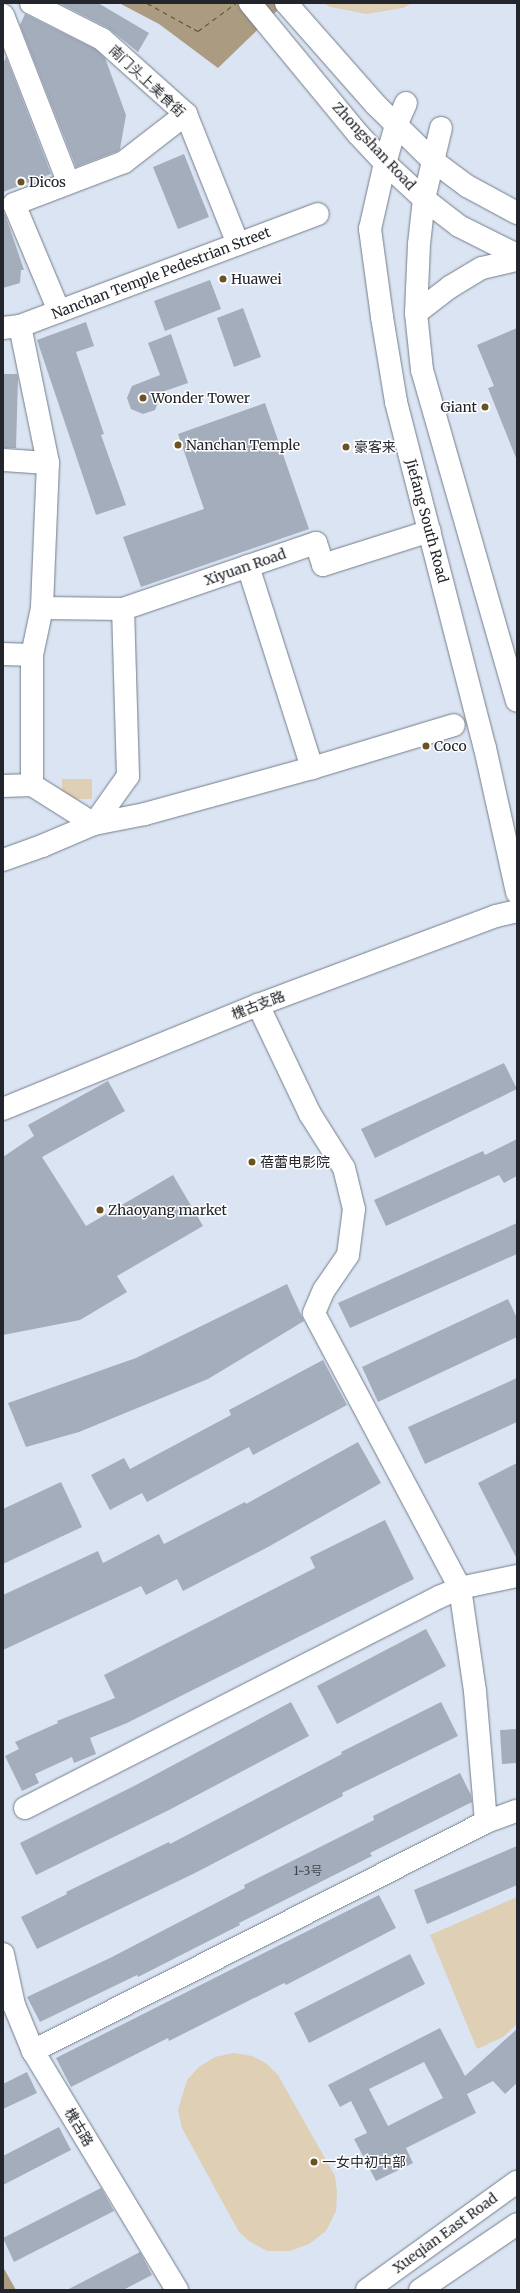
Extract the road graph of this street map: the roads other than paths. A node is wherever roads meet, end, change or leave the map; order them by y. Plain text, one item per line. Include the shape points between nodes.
1 (31, 3) edge
2 (250, 3) edge
3 (289, 6) edge
4 (3, 15) edge
5 (406, 103) dead end
6 (186, 114) junction
7 (396, 125) junction
8 (441, 128) dead end
9 (432, 160) junction
10 (385, 163) junction
11 (68, 182) junction
12 (424, 199) junction
13 (8, 203) edge
14 (517, 213) edge
15 (318, 214) dead end
16 (238, 244) junction
17 (517, 255) edge
18 (517, 260) edge
19 (59, 311) junction
20 (416, 313) junction
21 (12, 327) edge
22 (3, 460) edge
23 (48, 463) junction
24 (430, 531) junction
25 (248, 566) junction
26 (42, 608) junction
27 (123, 609) junction
28 (3, 654) edge
29 (32, 655) junction
30 (517, 701) edge
31 (454, 724) dead end
32 (312, 768) junction
33 (32, 785) junction
34 (3, 786) edge
35 (94, 824) junction
36 (3, 860) edge
37 (517, 892) edge
38 (517, 911) edge
39 (258, 1005) junction
40 (3, 1109) edge
41 (517, 1576) edge
42 (460, 1588) junction
43 (25, 1808) dead end
44 (517, 1811) edge
45 (486, 1822) junction
46 (3, 1954) edge
47 (33, 2051) junction
48 (517, 2182) edge
49 (517, 2224) edge
50 (370, 2288) edge
51 (177, 2290) edge
52 (420, 2290) edge

1 - 6 street, 南门头上美食街 via 102,39
2 - 10 street, Zhongshan Road
3 - 7 street, Zhongshan Road
4 - 11 street
5 - 7 street, Jiefang South Road
6 - 11 street via 124,162
6 - 16 street, 南门头上美食街
7 - 9 street, Zhongshan Road
7 - 10 street, Jiefang South Road
8 - 9 street
9 - 12 street
9 - 14 street, Zhongshan Road via 467,186
10 - 12 street, Zhongshan Road
10 - 24 street, Jiefang South Road via 370,228 396,402
11 - 13 street
12 - 17 street, Zhongshan Road via 459,226
12 - 20 street
13 - 19 street
15 - 16 street, Nanchan Temple Pedestrian Street
16 - 19 street, Nanchan Temple Pedestrian Street
18 - 20 street via 482,268 450,287
19 - 21 street, Nanchan Temple Pedestrian Street
20 - 30 street via 422,370
21 - 23 street
22 - 23 street
23 - 26 street
24 - 25 street, Xiyuan Road via 323,565 316,543
24 - 37 street, Jiefang South Road via 485,748
25 - 27 street, Xiyuan Road
25 - 32 street
26 - 27 street, Xiyuan Road
26 - 29 street
27 - 35 street via 128,776
28 - 29 street
29 - 33 street
31 - 32 street
32 - 35 street via 145,814
33 - 34 street
33 - 35 street
35 - 36 street
38 - 39 street, 槐古支路 via 496,916
39 - 40 street, 槐古支路
39 - 42 street via 310,1114 344,1168 354,1209 348,1255 324,1290 314,1313
41 - 42 street
42 - 43 street
42 - 45 street via 475,1691
44 - 45 street
45 - 47 street
46 - 47 street, 槐古路 via 14,2005
47 - 51 street, 槐古路
48 - 50 street, Xueqian East Road
49 - 52 street

